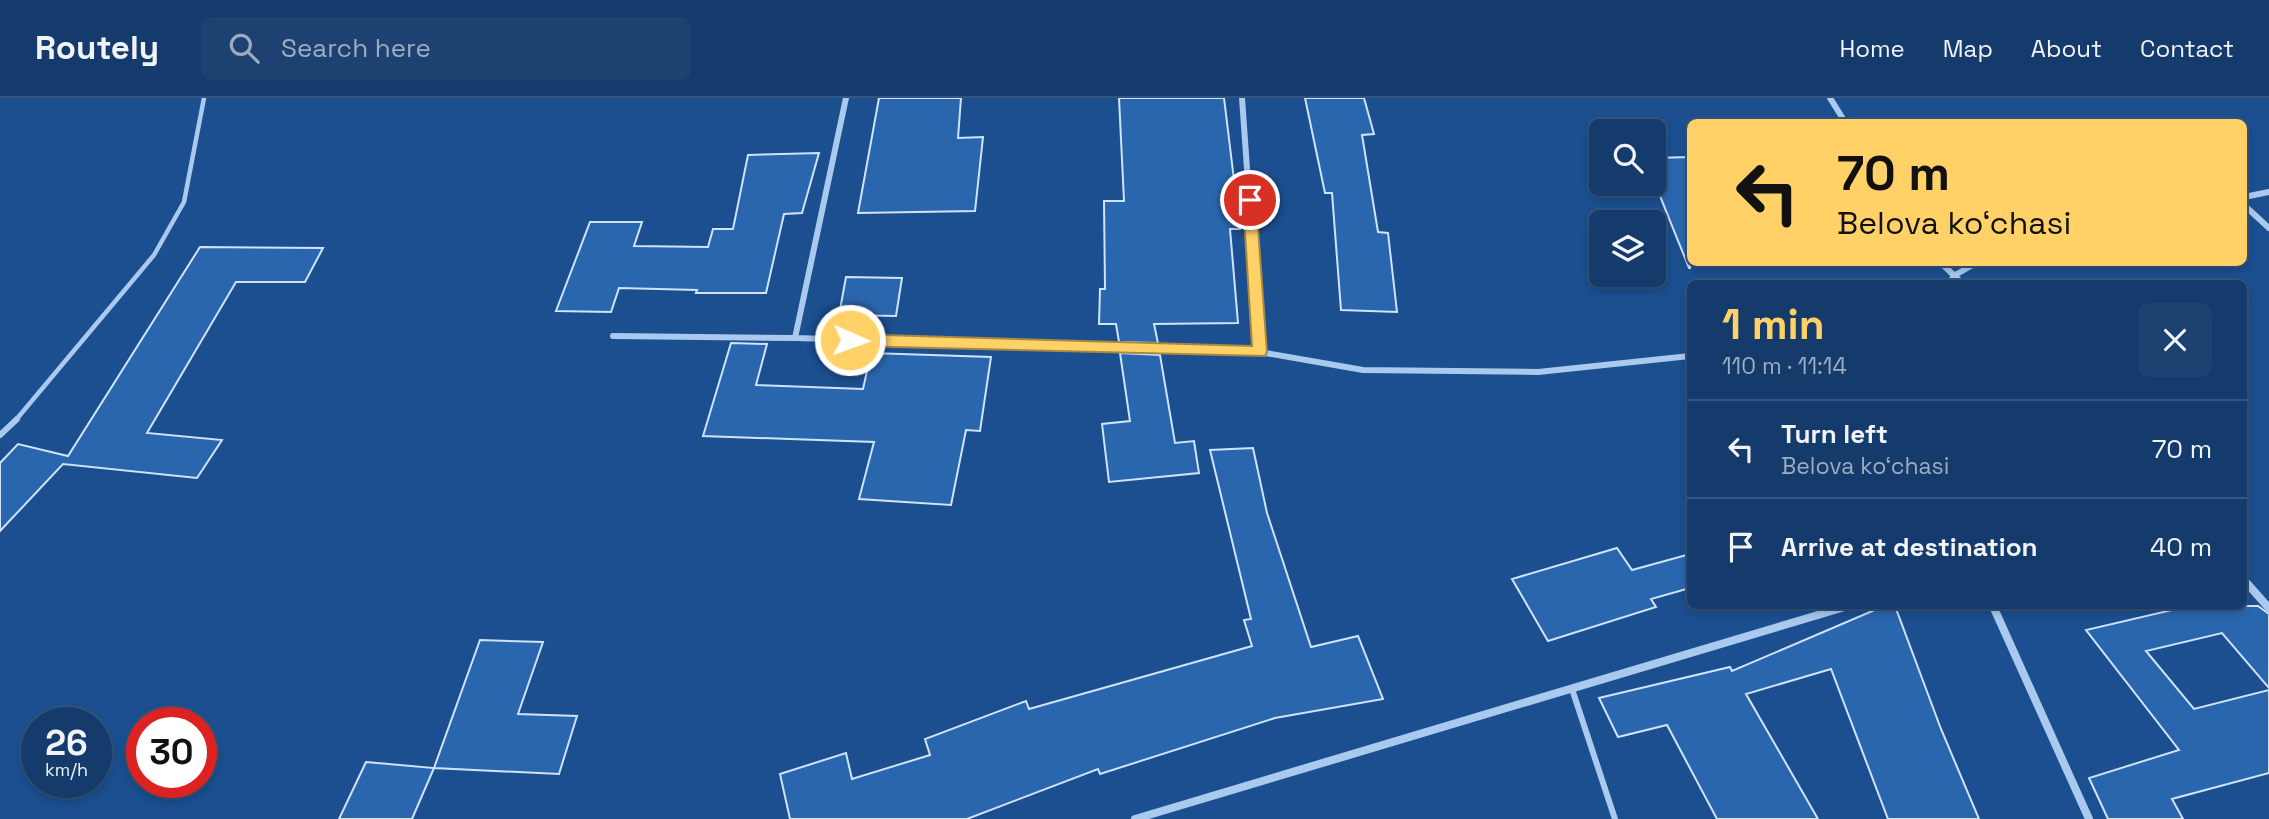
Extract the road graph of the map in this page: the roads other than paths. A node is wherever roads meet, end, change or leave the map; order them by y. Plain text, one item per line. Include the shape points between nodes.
1 (204, 98) edge
2 (846, 98) edge
3 (1242, 98) edge
4 (1830, 98) edge
5 (1842, 119) edge
6 (2269, 192) edge
7 (2247, 196) edge
8 (2247, 208) edge
9 (2269, 228) edge
10 (1945, 266) edge
11 (1971, 266) edge
12 (1955, 275) junction
13 (1951, 280) edge
14 (1959, 280) edge
15 (613, 336) dead end
16 (795, 338) junction
17 (1260, 352) junction
18 (1687, 356) edge
19 (0, 435) edge
20 (2247, 583) edge
21 (2269, 608) edge
22 (1838, 609) edge
23 (1994, 609) edge
24 (1572, 689) junction
25 (1135, 819) edge
26 (1615, 819) edge
27 (2089, 819) edge

1 - 19 lane via 184,202 154,255
2 - 16 street
3 - 17 street
4 - 5 street
6 - 7 street
8 - 9 street
10 - 12 street
11 - 12 street
12 - 13 street
12 - 14 street
15 - 16 street
16 - 17 street
17 - 18 street via 1377,370 1538,372
20 - 21 street
22 - 24 street
23 - 27 street
24 - 25 street
24 - 26 lane

